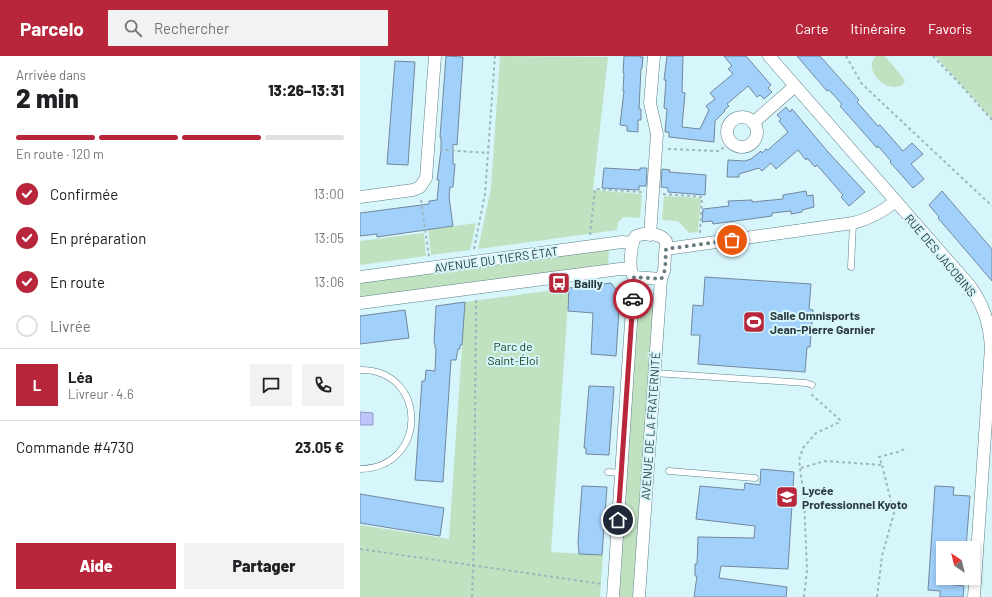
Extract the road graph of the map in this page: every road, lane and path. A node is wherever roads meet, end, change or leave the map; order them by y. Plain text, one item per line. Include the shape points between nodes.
1 (435, 56) edge
2 (495, 56) edge
3 (654, 56) edge
4 (769, 56) edge
5 (846, 56) edge
6 (933, 56) edge
7 (795, 86) junction
8 (992, 120) edge
9 (753, 123) junction
10 (731, 142) junction
11 (428, 145) junction
12 (656, 149) junction
13 (488, 153) junction
14 (420, 187) junction
15 (644, 193) dead end
16 (662, 194) dead end
17 (360, 197) edge
18 (896, 201) junction
19 (992, 206) edge
20 (853, 224) junction
21 (650, 234) junction
22 (590, 236) dead end
23 (700, 236) dead end
24 (633, 243) junction
25 (666, 249) junction
26 (475, 262) junction
27 (851, 267) dead end
28 (430, 268) junction
29 (632, 273) junction
30 (360, 277) edge
31 (661, 279) junction
32 (474, 288) junction
33 (360, 303) edge
34 (360, 370) edge
35 (654, 373) junction
36 (809, 384) joint
37 (989, 420) edge
38 (904, 449) dead end
39 (882, 465) junction
40 (801, 468) junction
41 (360, 469) edge
42 (668, 471) dead end
43 (608, 472) dead end
44 (621, 473) junction
45 (754, 478) dead end
46 (360, 549) edge
47 (474, 566) junction
48 (603, 584) dead end
49 (472, 597) edge
50 (613, 597) edge
51 (639, 597) edge
52 (804, 597) edge
53 (877, 597) edge
54 (974, 597) edge

1 - 11 street
2 - 13 path
3 - 12 street via 650,103 657,134
4 - 7 street, RUE DES JACOBINS
5 - 19 path via 862,84
6 - 8 path
7 - 9 street
7 - 18 street, RUE DES JACOBINS
9 - 10 street via 757,127 756,139 747,147 735,146
9 - 10 street via 749,118 737,118 728,126 727,138
10 - 12 path via 719,151
11 - 13 path via 446,150
11 - 14 street via 426,178
12 - 21 street
13 - 26 path via 474,250
14 - 17 street
14 - 28 path
15 - 22 path via 595,189
16 - 23 path via 702,197
18 - 20 street via 878,214
18 - 37 street, RUE DES JACOBINS via 970,286 982,307 990,330
20 - 25 street
20 - 27 lane
21 - 24 street via 639,234
21 - 25 street via 664,239
24 - 26 street, AVENUE DU TIERS ÉTAT via 622,242
24 - 29 street
25 - 31 street via 664,274
26 - 28 street, AVENUE DU TIERS ÉTAT
28 - 30 street, AVENUE DU TIERS ÉTAT
29 - 31 street
29 - 32 street via 620,269
29 - 44 street
31 - 35 street, AVENUE DE LA FRATERNITÉ
32 - 33 street
32 - 47 path
34 - 41 lane via 381,374 396,383 407,397 412,422 407,442 396,456 379,467
35 - 36 lane
35 - 51 street, AVENUE DE LA FRATERNITÉ
36 - 40 path via 806,390 840,422 816,433 803,448 799,460
37 - 54 street, RUE DES JACOBINS
38 - 39 path via 879,458
39 - 40 path via 825,461
39 - 53 path via 894,513 882,556
40 - 52 path via 807,570
42 - 45 lane
43 - 44 lane
44 - 50 street
46 - 47 path
47 - 48 path
47 - 49 path

